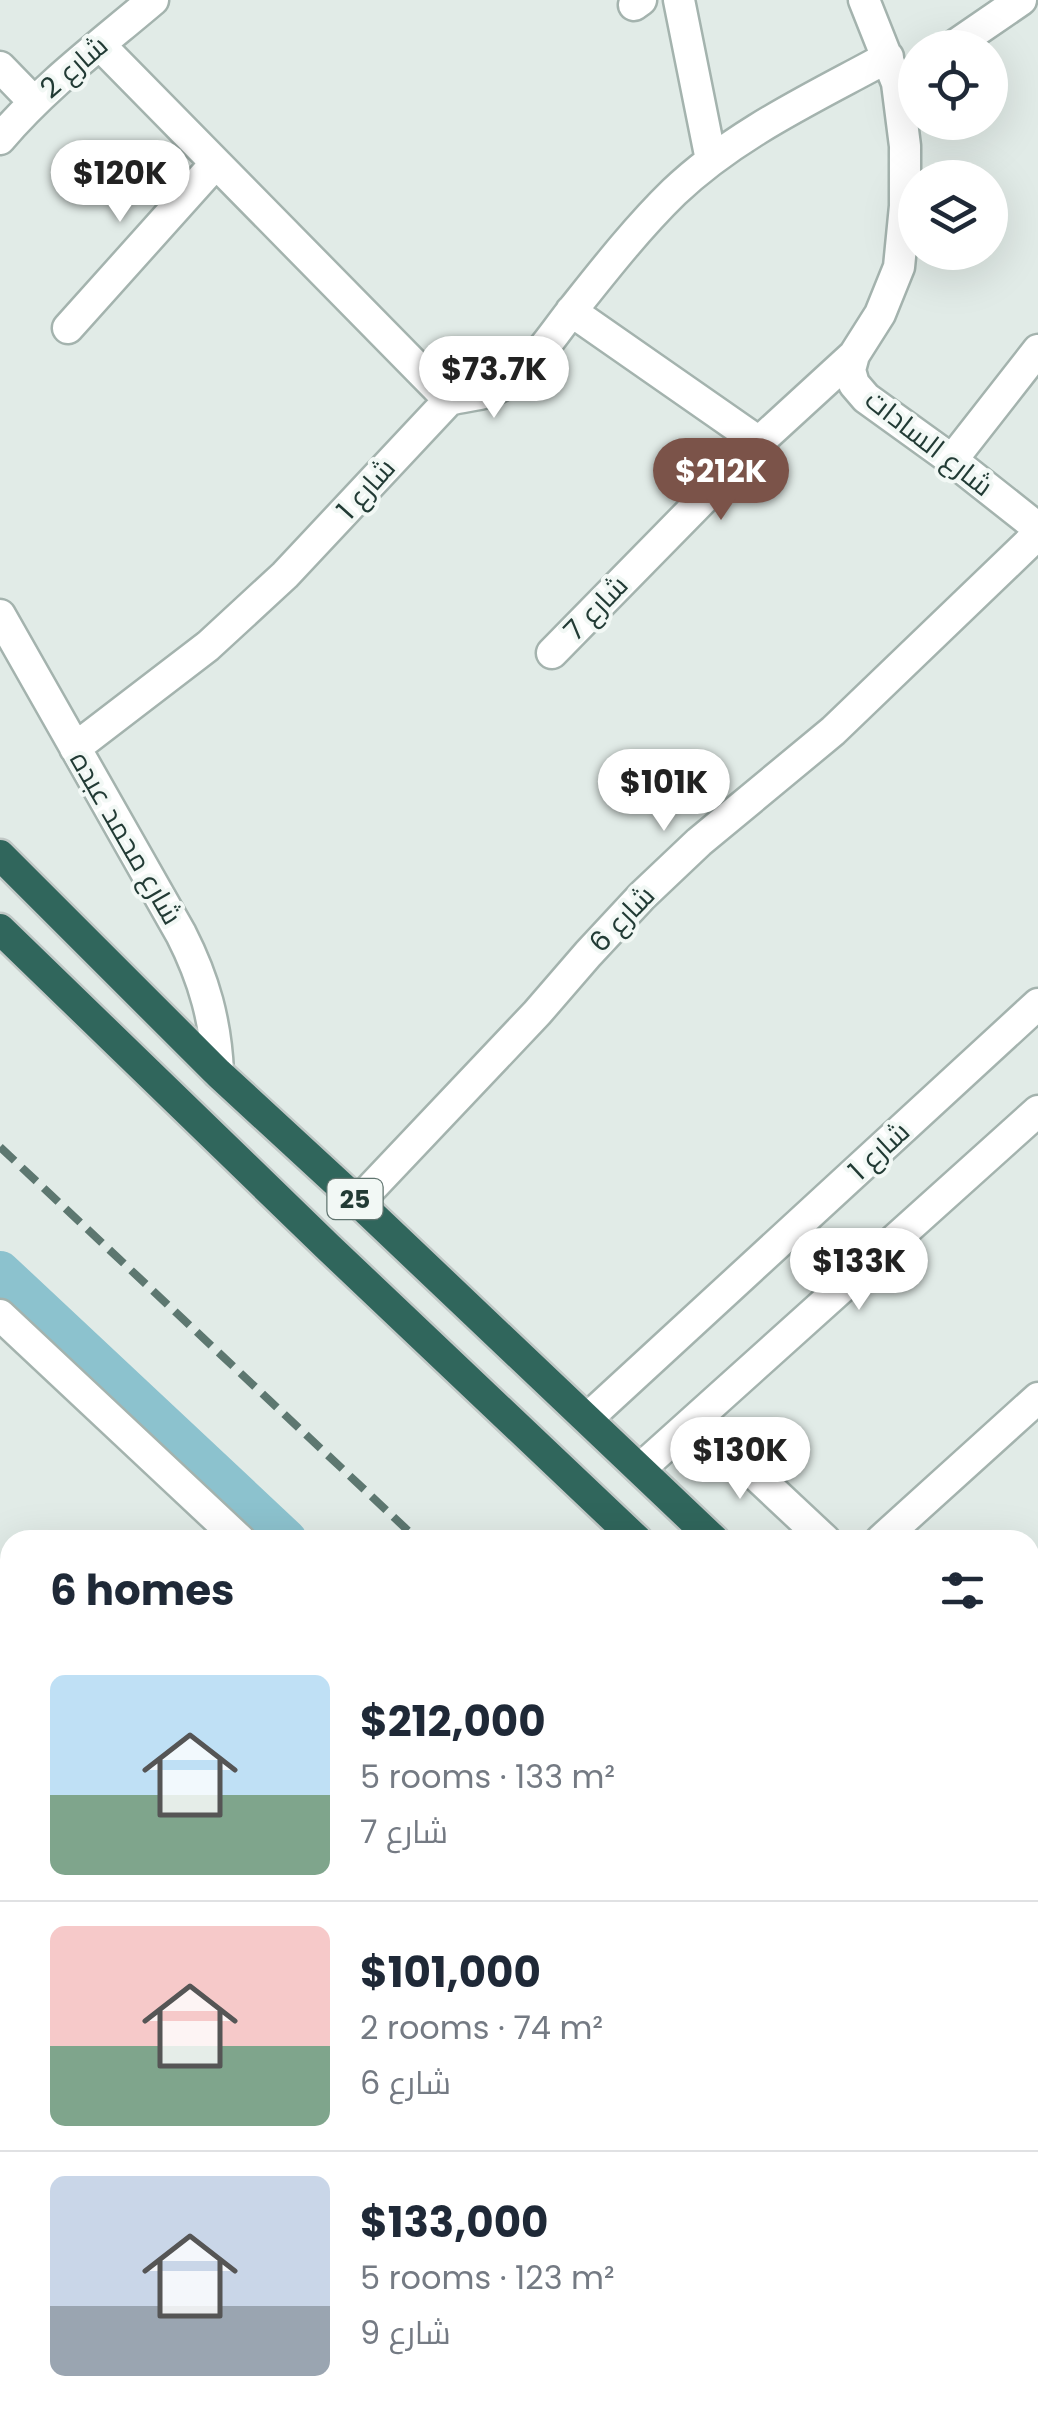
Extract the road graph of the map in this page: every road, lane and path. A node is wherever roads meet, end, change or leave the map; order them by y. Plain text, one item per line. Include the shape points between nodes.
1 (153, 0) edge
2 (679, 0) edge
3 (864, 0) edge
4 (1021, 0) edge
5 (977, 30) edge
6 (100, 45) junction
7 (0, 67) edge
8 (898, 67) edge
9 (898, 72) edge
10 (34, 102) junction
11 (0, 140) edge
12 (905, 140) edge
13 (712, 160) junction
14 (216, 162) junction
15 (572, 311) junction
16 (68, 328) dead end
17 (1038, 350) edge
18 (854, 355) junction
19 (449, 400) junction
20 (759, 442) junction
21 (952, 460) junction
22 (1038, 531) edge
23 (0, 615) edge
24 (552, 653) dead end
25 (75, 748) junction
26 (0, 855) edge
27 (0, 929) edge
28 (1038, 1004) edge
29 (218, 1073) junction
30 (1038, 1111) edge
31 (358, 1202) junction
32 (0, 1316) edge
33 (1038, 1398) edge
34 (587, 1419) junction
35 (696, 1420) junction
36 (640, 1470) junction
37 (229, 1530) edge
38 (627, 1530) edge
39 (703, 1530) edge
40 (814, 1530) edge
41 (892, 1530) edge

1 - 6 street, شارع 2
2 - 13 street
3 - 8 street, شارع السادات
4 - 5 street
6 - 10 street, شارع 2
6 - 14 street
7 - 10 street
9 - 13 street via 752,132
10 - 11 street, شارع 2
12 - 18 street, شارع السادات via 899,268
13 - 15 street via 674,192
14 - 16 street
14 - 19 street
15 - 19 street via 522,371 487,392
15 - 20 street
17 - 21 street
18 - 20 street, شارع 7
18 - 21 street, شارع السادات via 850,370 866,398
19 - 25 street, شارع 1 via 285,576 208,646
20 - 24 street, شارع 7
21 - 22 street, شارع السادات
22 - 31 street, شارع 6 via 833,731 642,896
23 - 25 street, شارع محمد عبده
25 - 29 street, شارع محمد عبده via 197,966 209,1000
26 - 29 highway, 25
27 - 38 highway, 25
28 - 34 street, شارع 1
29 - 31 highway, 25
30 - 35 street
31 - 34 highway, 25
32 - 37 street
33 - 41 street
34 - 36 highway, 25
35 - 36 street
35 - 40 street
36 - 39 highway, 25

